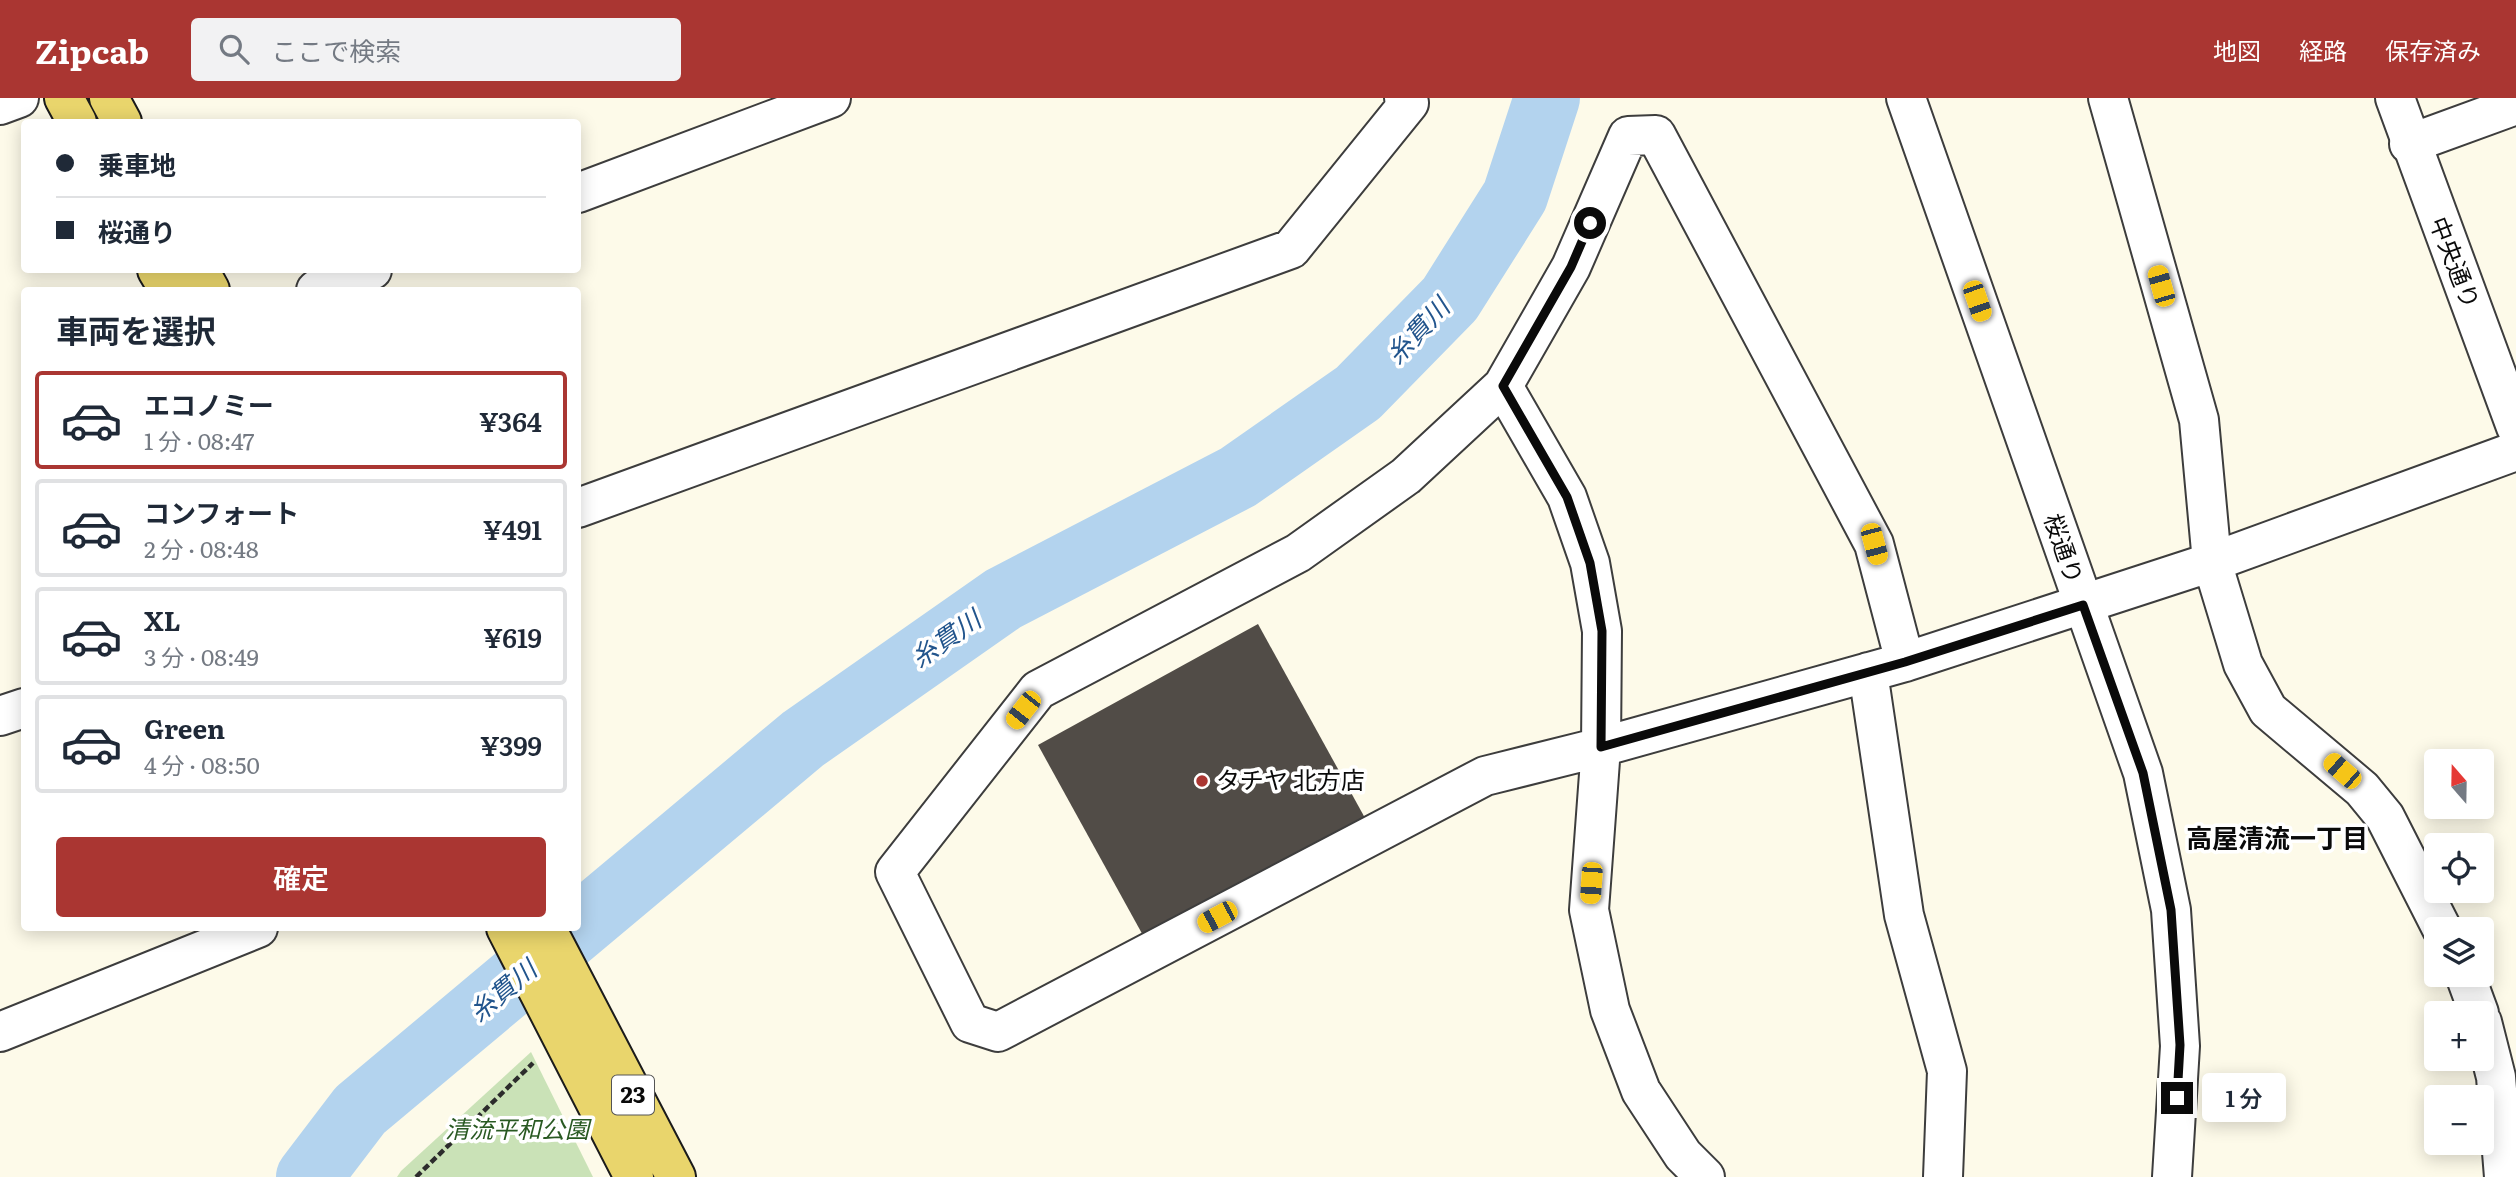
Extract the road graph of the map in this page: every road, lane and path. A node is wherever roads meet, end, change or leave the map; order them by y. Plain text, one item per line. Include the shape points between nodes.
1 (19, 98) edge
2 (64, 98) edge
3 (109, 98) edge
4 (831, 98) edge
5 (1404, 98) edge
6 (1906, 98) edge
7 (2108, 98) edge
8 (2395, 98) edge
9 (0, 105) edge
10 (2516, 105) edge
11 (75, 119) edge
12 (120, 119) edge
13 (2409, 144) junction
14 (581, 192) edge
15 (364, 273) edge
16 (324, 287) edge
17 (1503, 386) junction
18 (2516, 427) edge
19 (2516, 451) edge
20 (581, 507) edge
21 (2212, 562) junction
22 (2083, 605) junction
23 (1905, 662) junction
24 (1868, 672) junction
25 (21, 709) edge
26 (0, 716) edge
27 (1601, 747) junction
28 (2436, 917) edge
29 (251, 931) edge
30 (507, 931) edge
31 (548, 931) edge
32 (0, 1032) edge
33 (550, 1044) junction
34 (2494, 1069) edge
35 (416, 1177) edge
36 (634, 1177) edge
37 (676, 1177) edge
38 (1705, 1177) edge
39 (1943, 1177) edge
40 (2172, 1177) edge
41 (2504, 1177) edge

1 - 9 street
2 - 11 main road
3 - 12 main road
4 - 14 street
5 - 20 street via 1409,103 1291,249
6 - 22 street, 桜通り
7 - 21 street via 2199,420
8 - 13 street, 中央通り
10 - 13 street
13 - 18 street, 中央通り
15 - 16 street
17 - 23 street via 1571,267 1628,136 1656,135 1874,544
17 - 27 street via 1567,497 1590,563 1602,631
17 - 27 street via 1406,476 1298,553 1038,690 895,872 970,1023 998,1032 1485,776
19 - 21 street
21 - 22 street
21 - 28 street via 2243,664 2268,710 2362,789 2385,817
22 - 23 street
22 - 40 street, 桜通り via 2143,773 2171,910 2180,1045
23 - 24 street
24 - 27 street
24 - 39 street via 1904,915 1947,1071
25 - 26 street
27 - 38 street via 1589,910 1609,1010 1641,1091 1683,1154
29 - 32 street
30 - 33 main road, 23
31 - 37 main road, 23
33 - 35 path
33 - 36 main road, 23
34 - 41 street

